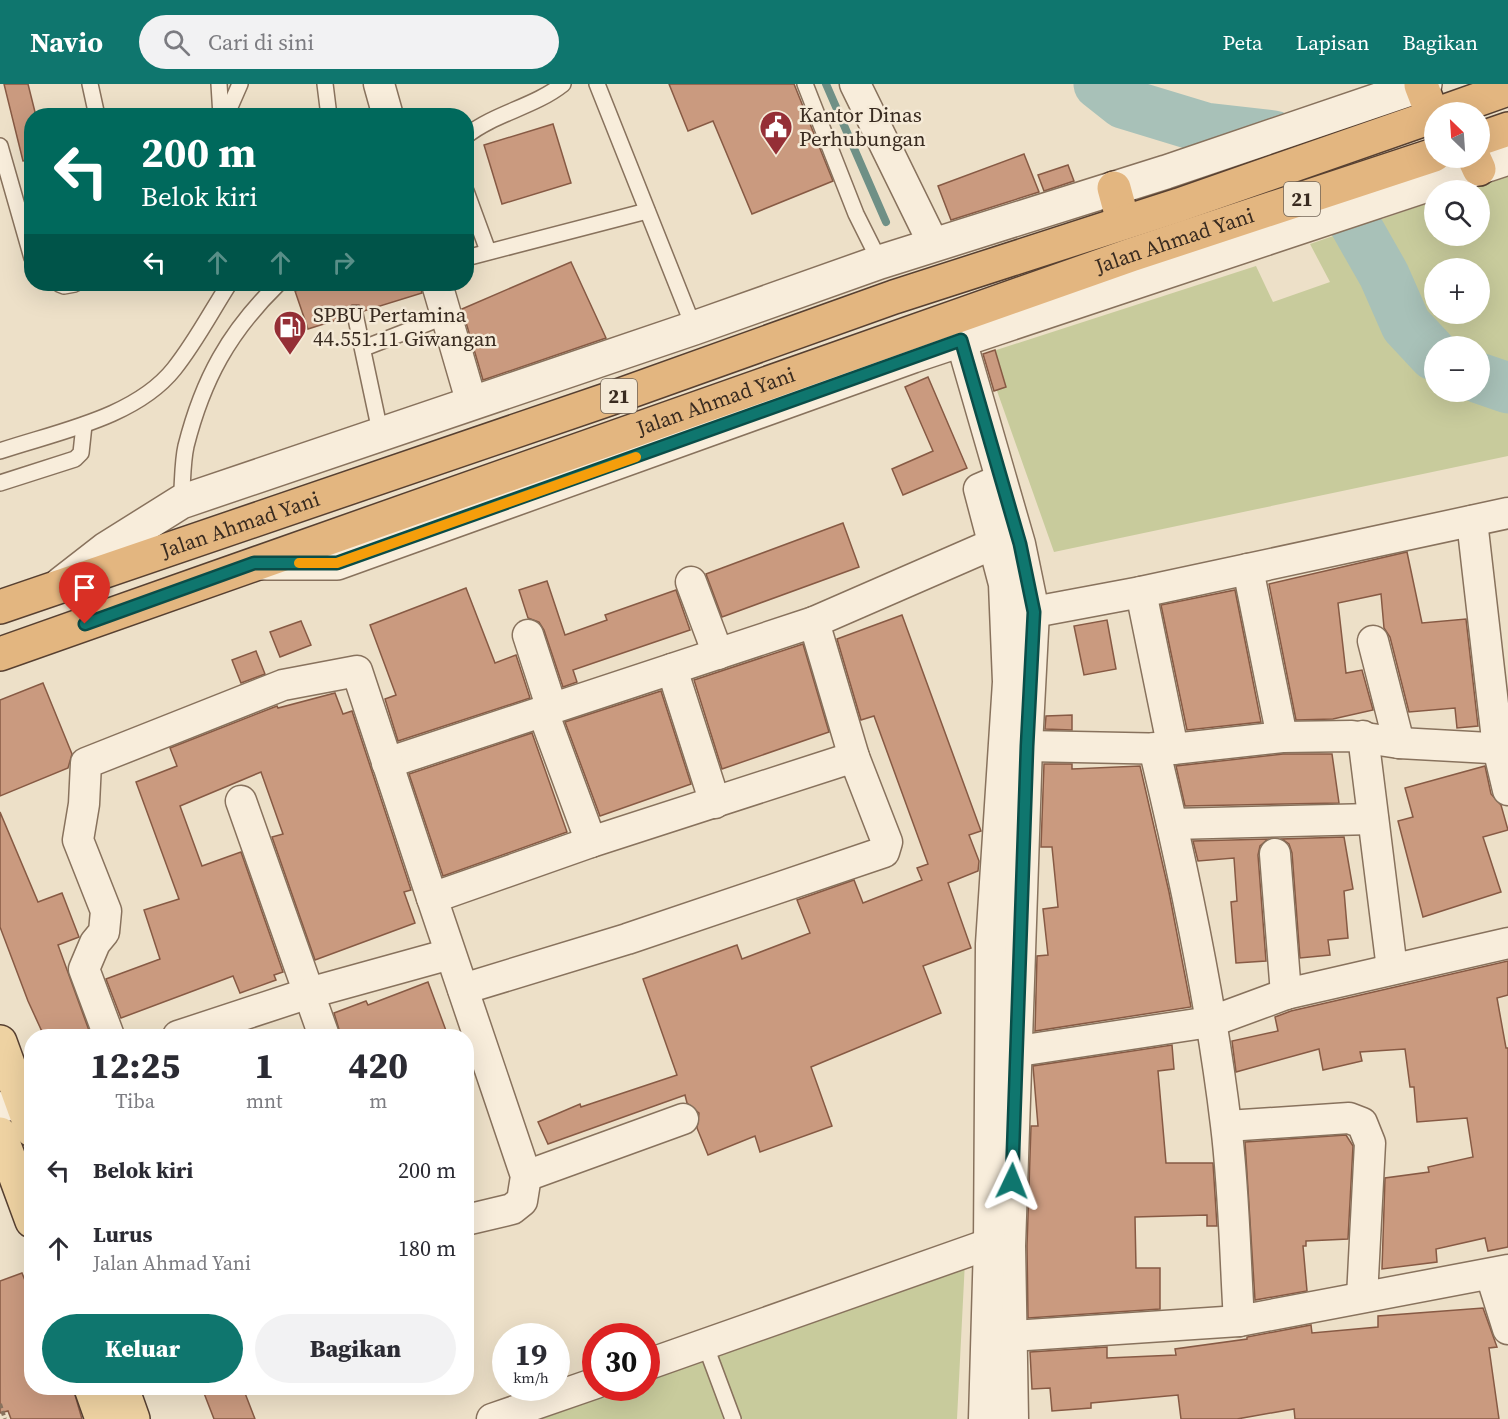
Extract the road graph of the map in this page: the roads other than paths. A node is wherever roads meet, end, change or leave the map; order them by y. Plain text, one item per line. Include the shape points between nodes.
1 (90, 84) edge
2 (219, 84) edge
3 (240, 84) edge
4 (325, 84) edge
5 (381, 84) edge
6 (563, 84) edge
7 (597, 84) edge
8 (806, 84) edge
9 (855, 84) edge
10 (1423, 85) edge
11 (1508, 89) edge
12 (1430, 102) edge
13 (1472, 102) edge
14 (95, 108) edge
15 (220, 108) edge
16 (230, 108) edge
17 (328, 108) edge
18 (386, 108) edge
19 (1424, 119) edge
20 (1508, 129) edge
21 (474, 130) edge
22 (0, 146) edge
23 (1490, 150) edge
24 (1423, 168) edge
25 (1114, 188) junction
26 (647, 212) junction
27 (474, 213) edge
28 (1123, 221) junction
29 (24, 230) edge
30 (934, 245) junction
31 (488, 251) junction
32 (474, 255) edge
33 (880, 262) junction
34 (1135, 268) junction
35 (224, 291) edge
36 (271, 291) edge
37 (439, 291) edge
38 (355, 314) dead end
39 (446, 316) junction
40 (694, 328) junction
41 (961, 340) junction
42 (364, 348) junction
43 (609, 399) junction
44 (472, 404) junction
45 (84, 425) junction
46 (381, 435) junction
47 (621, 437) junction
48 (0, 451) edge
49 (0, 483) edge
50 (992, 483) junction
51 (181, 502) junction
52 (1508, 513) edge
53 (1472, 521) junction
54 (993, 544) junction
55 (254, 563) junction
56 (1248, 569) junction
57 (691, 582) dead end
58 (59, 585) junction
59 (1141, 592) junction
60 (0, 607) edge
61 (1034, 612) junction
62 (814, 622) junction
63 (528, 635) dead end
64 (1373, 640) dead end
65 (0, 654) edge
66 (718, 654) junction
67 (1498, 657) edge
68 (672, 669) junction
69 (547, 710) junction
70 (1363, 736) junction
71 (1282, 737) junction
72 (1399, 743) junction
73 (1027, 746) junction
74 (1503, 748) edge
75 (1164, 749) junction
76 (854, 757) junction
77 (387, 763) junction
78 (1508, 790) edge
79 (241, 801) dead end
80 (715, 803) junction
81 (1373, 819) junction
82 (1172, 824) junction
83 (591, 842) junction
84 (1275, 854) dead end
85 (432, 898) junction
86 (1508, 943) edge
87 (450, 954) junction
88 (1392, 969) junction
89 (463, 988) junction
90 (309, 993) junction
91 (1286, 994) junction
92 (1210, 1022) junction
93 (106, 1029) edge
94 (199, 1029) edge
95 (322, 1029) edge
96 (0, 1042) edge
97 (1003, 1054) junction
98 (21, 1109) edge
99 (683, 1119) dead end
100 (1227, 1126) junction
101 (0, 1134) edge
102 (526, 1176) junction
103 (24, 1199) edge
104 (474, 1218) edge
105 (999, 1245) junction
106 (1499, 1273) edge
107 (1362, 1298) junction
108 (1239, 1321) junction
109 (1508, 1329) edge
110 (1000, 1334) junction
111 (705, 1344) junction
112 (660, 1360) edge
113 (582, 1388) edge
114 (93, 1395) edge
115 (124, 1395) edge
116 (102, 1419) edge
117 (133, 1419) edge
118 (492, 1419) edge
119 (733, 1419) edge
120 (984, 1419) edge
121 (1013, 1419) edge

1 - 14 lane
2 - 15 lane
3 - 16 lane
4 - 17 lane
5 - 18 street
6 - 21 lane
7 - 26 lane
8 - 33 lane via 856,214
9 - 30 street
10 - 12 highway
10 - 25 street
11 - 13 highway, Jalan Ahmad Yani / 21
19 - 28 highway, Jalan Ahmad Yani / 21
20 - 23 highway
22 - 29 lane
24 - 34 highway, Jalan Ahmad Yani / 21
25 - 28 highway
25 - 30 street
26 - 31 lane
26 - 40 lane
27 - 31 lane
28 - 43 highway, Jalan Ahmad Yani / 21 via 894,297
30 - 33 street
31 - 32 lane
33 - 40 street
34 - 41 street
34 - 47 highway, Jalan Ahmad Yani / 21
35 - 45 lane via 164,379 146,394
36 - 51 lane via 226,345 201,397 186,448
37 - 39 street
38 - 42 lane
39 - 42 lane
39 - 44 street
40 - 44 street
41 - 50 street
41 - 55 street via 337,563
42 - 46 lane
43 - 47 highway
43 - 58 highway, Jalan Ahmad Yani / 21
44 - 46 street
45 - 48 lane
45 - 49 lane via 81,453 75,459
46 - 51 street
47 - 55 highway, Jalan Ahmad Yani / 21
50 - 54 street via 978,489
50 - 61 street via 1020,544
51 - 58 street via 106,549
52 - 53 street
53 - 56 street
53 - 67 street
54 - 62 street
54 - 97 street via 1004,584 1008,682 991,944
55 - 65 highway, Jalan Ahmad Yani / 21
56 - 59 street
56 - 71 street
57 - 66 street
58 - 60 highway, Jalan Ahmad Yani / 21
59 - 61 street
59 - 75 street
61 - 73 street
62 - 66 street
62 - 76 street
63 - 69 street
64 - 72 street
66 - 68 street
67 - 74 street
68 - 69 street
68 - 80 street
69 - 77 street
69 - 83 street
70 - 71 street
70 - 72 street
70 - 81 street
71 - 75 street
72 - 74 street
73 - 75 street
73 - 97 street
74 - 78 street
75 - 82 street
76 - 80 street
76 - 89 street via 887,842 884,852 627,939
77 - 85 street
77 - 93 street via 357,671 283,685 86,763 78,840 106,911 104,932 84,969
79 - 90 street
80 - 83 street
81 - 82 street
81 - 88 street
82 - 92 street
83 - 85 street
84 - 91 street
85 - 87 street
86 - 88 street
87 - 89 street
87 - 90 street
88 - 91 street
89 - 102 street
90 - 94 street
90 - 95 street
91 - 92 street
92 - 97 street
92 - 100 street
96 - 98 main road
97 - 105 street
99 - 102 street
100 - 107 street via 1349,1118 1362,1123 1370,1143
100 - 108 street
101 - 103 main road
102 - 104 street via 522,1201 512,1209
105 - 110 street
105 - 111 street
106 - 107 street
106 - 109 street
107 - 108 street
108 - 110 street
110 - 120 street
110 - 121 street
111 - 112 street
111 - 119 lane
113 - 118 street
114 - 116 main road
115 - 117 main road

